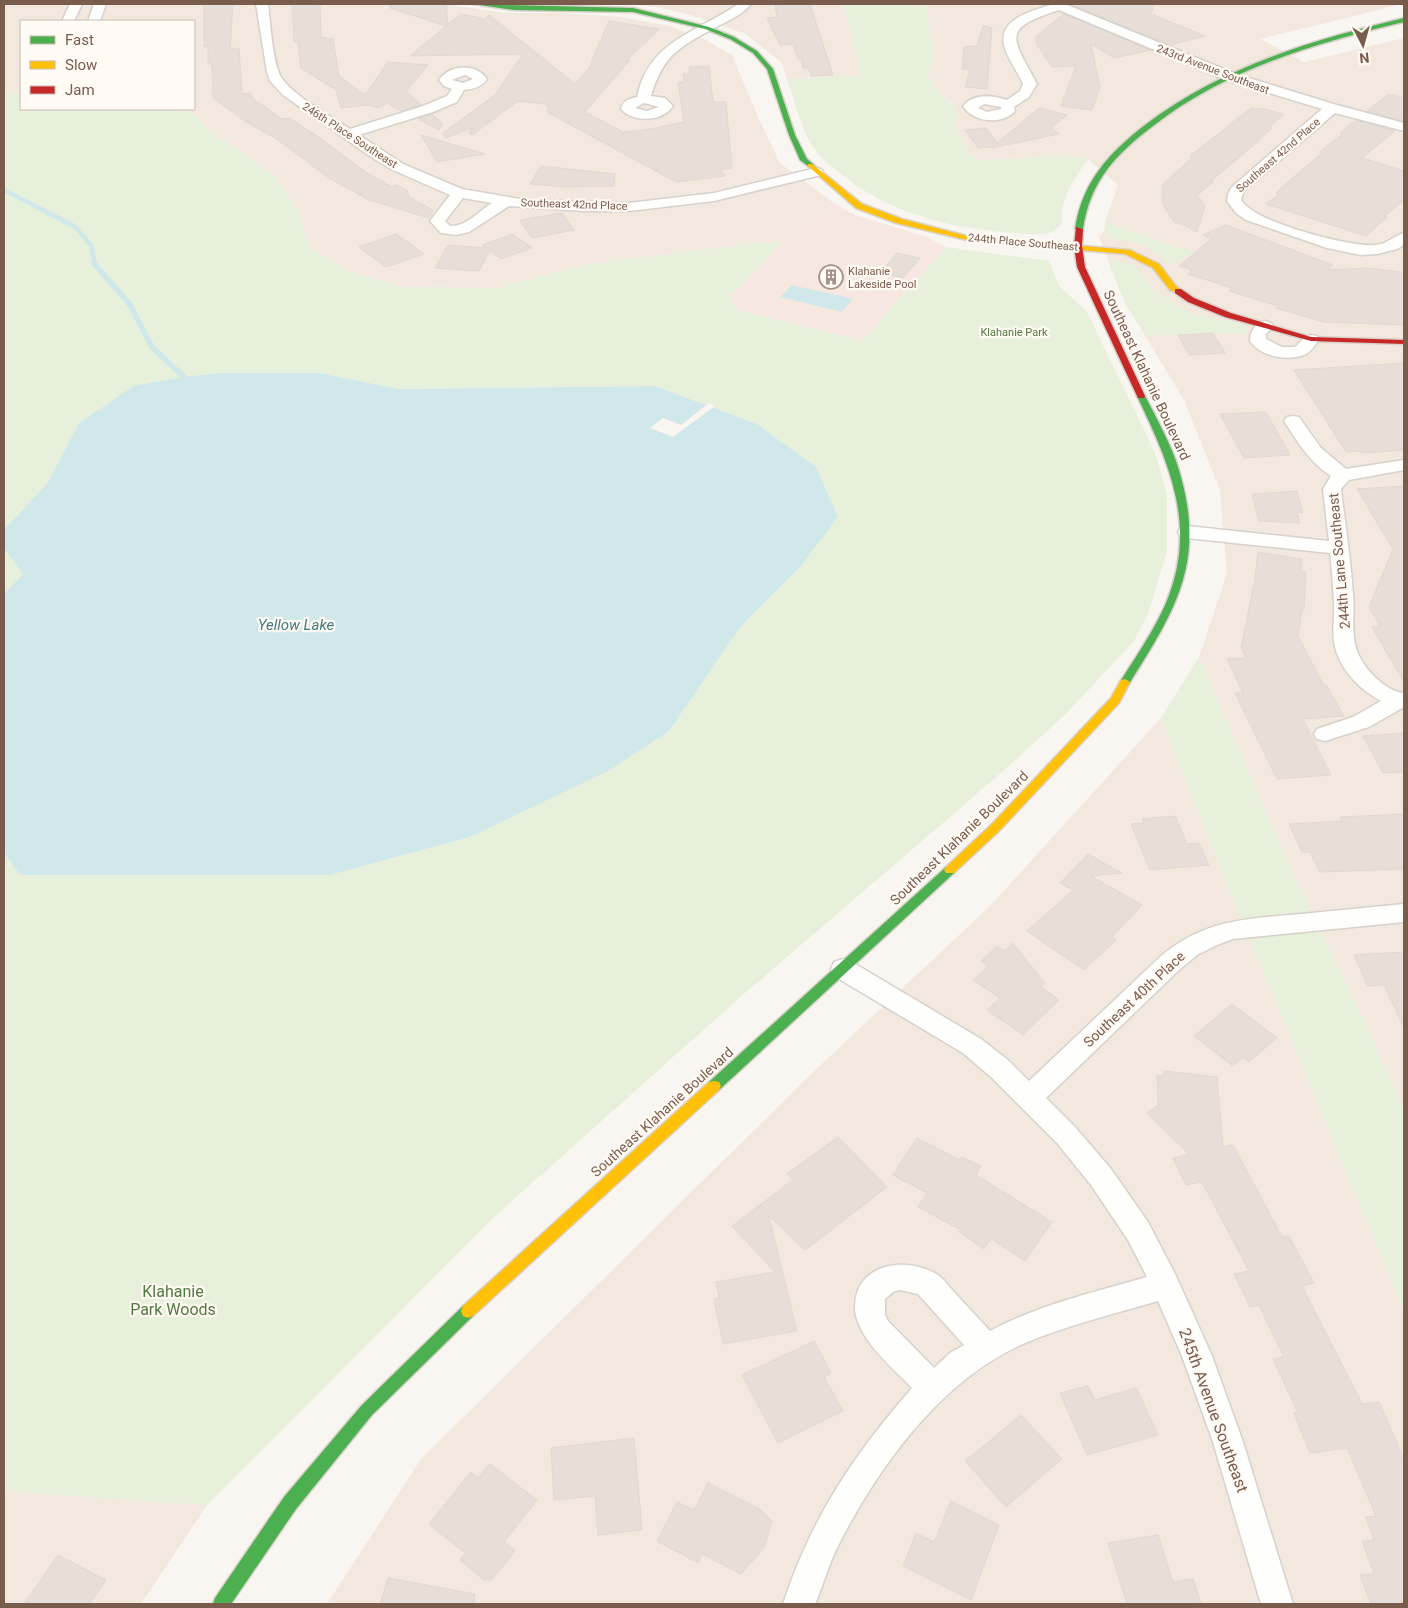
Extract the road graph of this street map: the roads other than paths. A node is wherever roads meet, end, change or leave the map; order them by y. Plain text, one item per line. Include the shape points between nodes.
1 (76, 4) edge
2 (100, 4) edge
3 (262, 4) edge
4 (476, 4) edge
5 (745, 4) edge
6 (1057, 5) edge
7 (68, 20) edge
8 (94, 20) edge
9 (1404, 20) edge
10 (707, 28) junction
11 (1230, 77) junction
12 (460, 86) dead end
13 (643, 99) dead end
14 (1007, 105) dead end
15 (1332, 108) junction
16 (1404, 128) edge
17 (349, 134) junction
18 (816, 172) junction
19 (459, 193) junction
20 (505, 202) junction
21 (1404, 238) edge
22 (1077, 248) junction
23 (1265, 326) joint
24 (1311, 339) joint
25 (1404, 342) edge
26 (1293, 421) dead end
27 (1404, 465) edge
28 (1343, 475) junction
29 (1187, 532) junction
30 (1339, 548) junction
31 (1401, 700) edge
32 (1325, 734) dead end
33 (1404, 913) edge
34 (843, 969) junction
35 (1028, 1100) junction
36 (1166, 1285) junction
37 (987, 1349) junction
38 (932, 1389) junction
39 (221, 1604) edge
40 (799, 1604) edge
41 (1277, 1604) edge

1 - 7 street
2 - 8 street
3 - 17 street, 246th Place Southeast via 275,78 302,103
4 - 10 street, 244th Place Southeast via 514,8 633,10
5 - 10 street
6 - 11 street, 243rd Avenue Southeast
6 - 14 street via 1017,22 1011,29 1010,45 1030,84 1024,95
9 - 11 street, Southeast Klahanie Boulevard via 1331,39
10 - 13 street via 686,37 669,50 650,76
10 - 18 street, 244th Place Southeast via 732,38 764,61 770,69 798,151
11 - 15 street, 243rd Avenue Southeast
11 - 22 street, Southeast Klahanie Boulevard via 1176,106 1110,158 1092,184 1084,206
12 - 17 street via 452,99 428,110
15 - 16 street, 243rd Avenue Southeast
15 - 21 street, Southeast 42nd Place via 1239,188 1234,199 1238,206 1255,218 1333,246 1364,250 1390,247
17 - 19 street, 246th Place Southeast via 398,167
18 - 20 street, Southeast 42nd Place via 670,203 584,207
18 - 22 street, 244th Place Southeast via 859,206 934,231 991,242
19 - 20 street, 246th Place Southeast
19 - 20 street, Southeast 42nd Place via 437,221 446,230 464,229 477,222 493,206
22 - 23 street, 244th Place Southeast via 1139,256 1156,266 1173,288 1191,300
22 - 29 street, Southeast Klahanie Boulevard via 1081,267 1107,327 1171,461
23 - 24 street, 244th Place Southeast via 1258,333 1258,341 1266,348 1281,353 1307,348
24 - 25 street, 244th Place Southeast
26 - 28 street, 244th Lane Southeast via 1325,464
27 - 28 street
28 - 30 street, 244th Lane Southeast via 1332,489
29 - 30 street
29 - 34 street, Southeast Klahanie Boulevard via 1183,572 1172,608 1115,700 996,827
30 - 31 street, 244th Lane Southeast via 1346,650 1353,666 1366,681 1382,694
31 - 32 street via 1361,722
33 - 35 street, Southeast 40th Place via 1267,925 1232,930 1208,938 1188,948 1170,963
34 - 35 street, 245th Avenue Southeast via 972,1046 1000,1069
34 - 39 street, Southeast Klahanie Boulevard via 494,1285 367,1410 290,1503
35 - 36 street, 245th Avenue Southeast via 1066,1135 1101,1177 1138,1232
36 - 37 street via 1015,1333
36 - 41 street, 245th Avenue Southeast via 1198,1356
37 - 38 street via 961,1363
37 - 38 street via 928,1285 908,1276 898,1276 879,1284 869,1301 872,1321
38 - 40 street via 886,1441 852,1488 824,1540

